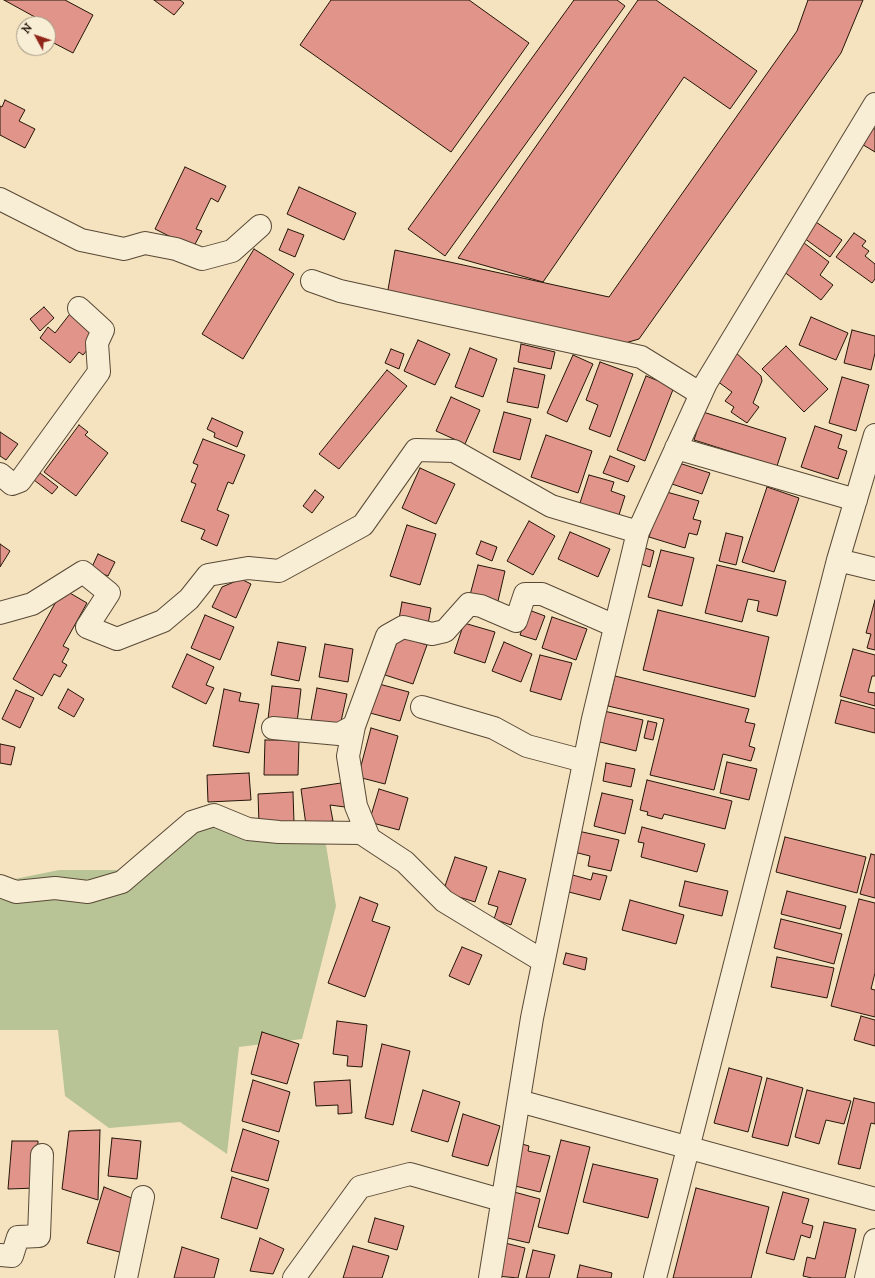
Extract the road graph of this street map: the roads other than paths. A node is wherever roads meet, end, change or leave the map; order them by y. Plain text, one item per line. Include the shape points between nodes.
1 (875, 104) edge
2 (0, 199) edge
3 (260, 226) dead end
4 (312, 281) dead end
5 (79, 308) dead end
6 (701, 394) junction
7 (875, 435) edge
8 (676, 448) junction
9 (0, 474) edge
10 (856, 500) junction
11 (638, 532) junction
12 (838, 560) junction
13 (875, 569) edge
14 (0, 613) edge
15 (615, 626) junction
16 (422, 707) dead end
17 (354, 726) junction
18 (273, 728) dead end
19 (584, 761) junction
20 (369, 838) junction
21 (0, 886) edge
22 (543, 961) junction
23 (519, 1101) junction
24 (689, 1148) junction
25 (42, 1155) dead end
26 (143, 1197) dead end
27 (875, 1199) edge
28 (501, 1200) junction
29 (875, 1240) edge
30 (0, 1255) edge
31 (126, 1278) edge
32 (294, 1278) edge
33 (490, 1278) edge
34 (654, 1278) edge
35 (866, 1278) edge

1 - 6 street
2 - 3 street via 81,240 124,249 145,243 176,249 202,259 232,251
4 - 6 street via 340,291 640,357
5 - 9 street via 103,330 97,343 99,372 20,481 12,484
6 - 8 street
7 - 10 street
8 - 10 street
8 - 11 street
10 - 12 street
11 - 14 street via 551,506 454,451 416,450 364,525 279,571 248,568 208,575 188,599 163,621 117,639 87,627 109,593 83,572 32,604
11 - 15 street
12 - 13 street
12 - 24 street
15 - 17 street via 542,594 525,594 516,621 481,606 469,604 445,632 432,634 403,627 387,636
15 - 19 street
16 - 19 street via 494,728 527,746
17 - 18 street via 339,734
17 - 20 street via 348,756 356,806
19 - 22 street
20 - 21 street via 361,833 248,829 214,815 192,822 122,882 88,892 55,888 16,892
20 - 22 street via 405,862 444,901
22 - 23 street
23 - 24 street
23 - 28 street
24 - 27 street
24 - 34 street
25 - 30 street via 39,1236 18,1237 12,1256
26 - 31 street
28 - 32 street via 410,1174 360,1187
28 - 33 street
29 - 35 street

